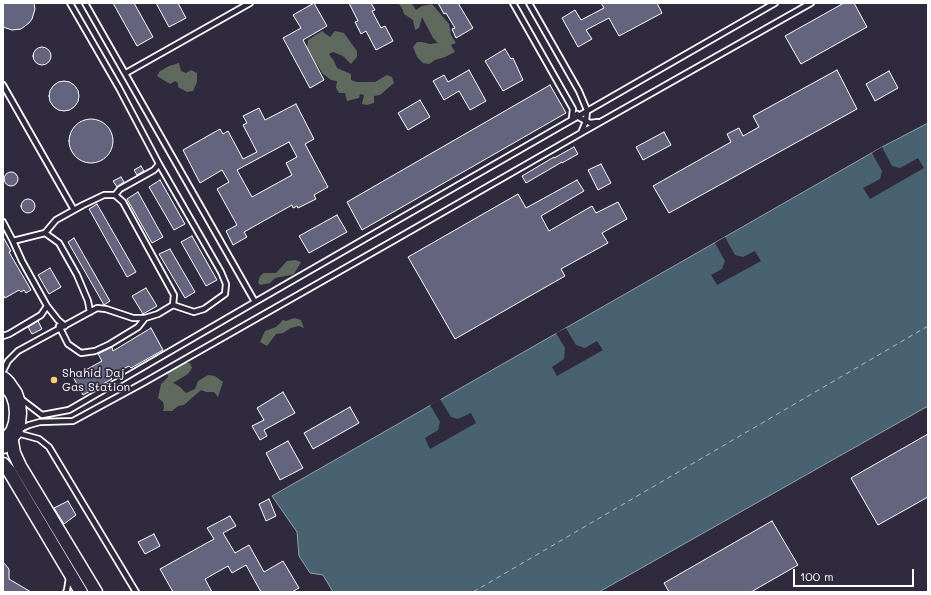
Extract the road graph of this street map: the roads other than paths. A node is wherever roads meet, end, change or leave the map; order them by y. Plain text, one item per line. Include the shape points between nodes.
1 (70, 3) edge
2 (85, 3) edge
3 (250, 3) edge
4 (513, 3) edge
5 (529, 3) edge
6 (775, 3) edge
7 (811, 3) edge
8 (126, 74) junction
9 (3, 85) edge
10 (573, 109) junction
11 (587, 110) junction
12 (578, 115) junction
13 (572, 118) junction
14 (586, 121) junction
15 (601, 122) junction
16 (581, 133) junction
17 (159, 164) junction
18 (115, 195) junction
19 (74, 210) junction
20 (3, 222) edge
21 (45, 233) junction
22 (13, 240) junction
23 (255, 302) junction
24 (173, 305) junction
25 (47, 306) junction
26 (90, 312) junction
27 (145, 318) junction
28 (58, 320) junction
29 (65, 326) junction
30 (60, 328) junction
31 (3, 336) edge
32 (6, 381) edge
33 (9, 438) edge
34 (3, 464) edge
35 (69, 572) junction
36 (66, 592) edge
37 (81, 592) edge
38 (96, 592) edge
39 (136, 592) edge

1 - 17 lane
2 - 8 lane
3 - 8 lane
4 - 10 lane
5 - 11 lane via 579,91
6 - 11 lane
7 - 15 lane
8 - 23 lane
9 - 19 lane
10 - 12 lane
10 - 13 lane
11 - 12 lane
11 - 14 lane
12 - 13 lane
12 - 14 lane
13 - 23 lane
14 - 15 lane
14 - 16 lane
15 - 16 lane
16 - 33 lane via 73,421 40,422 29,425
17 - 18 lane via 154,170 120,189
17 - 24 lane via 226,284 225,294 204,309 194,312
18 - 19 lane via 104,195
18 - 24 lane via 122,202 174,295
19 - 21 lane via 56,220
20 - 22 lane
21 - 22 lane
21 - 26 lane via 59,243 77,275
22 - 25 lane
23 - 32 lane via 69,410 42,415
24 - 27 lane
25 - 28 lane
25 - 31 lane via 41,315
26 - 27 lane via 98,308 133,318
26 - 29 lane
27 - 30 lane via 138,327 110,344 81,353 68,344
28 - 29 lane
28 - 30 lane
29 - 30 lane
30 - 32 lane via 18,351 8,361
32 - 33 highway via 17,403 18,413 17,423
33 - 38 street via 20,466
33 - 39 lane via 39,439 49,447
34 - 35 street via 10,471
35 - 36 lane
35 - 37 street

